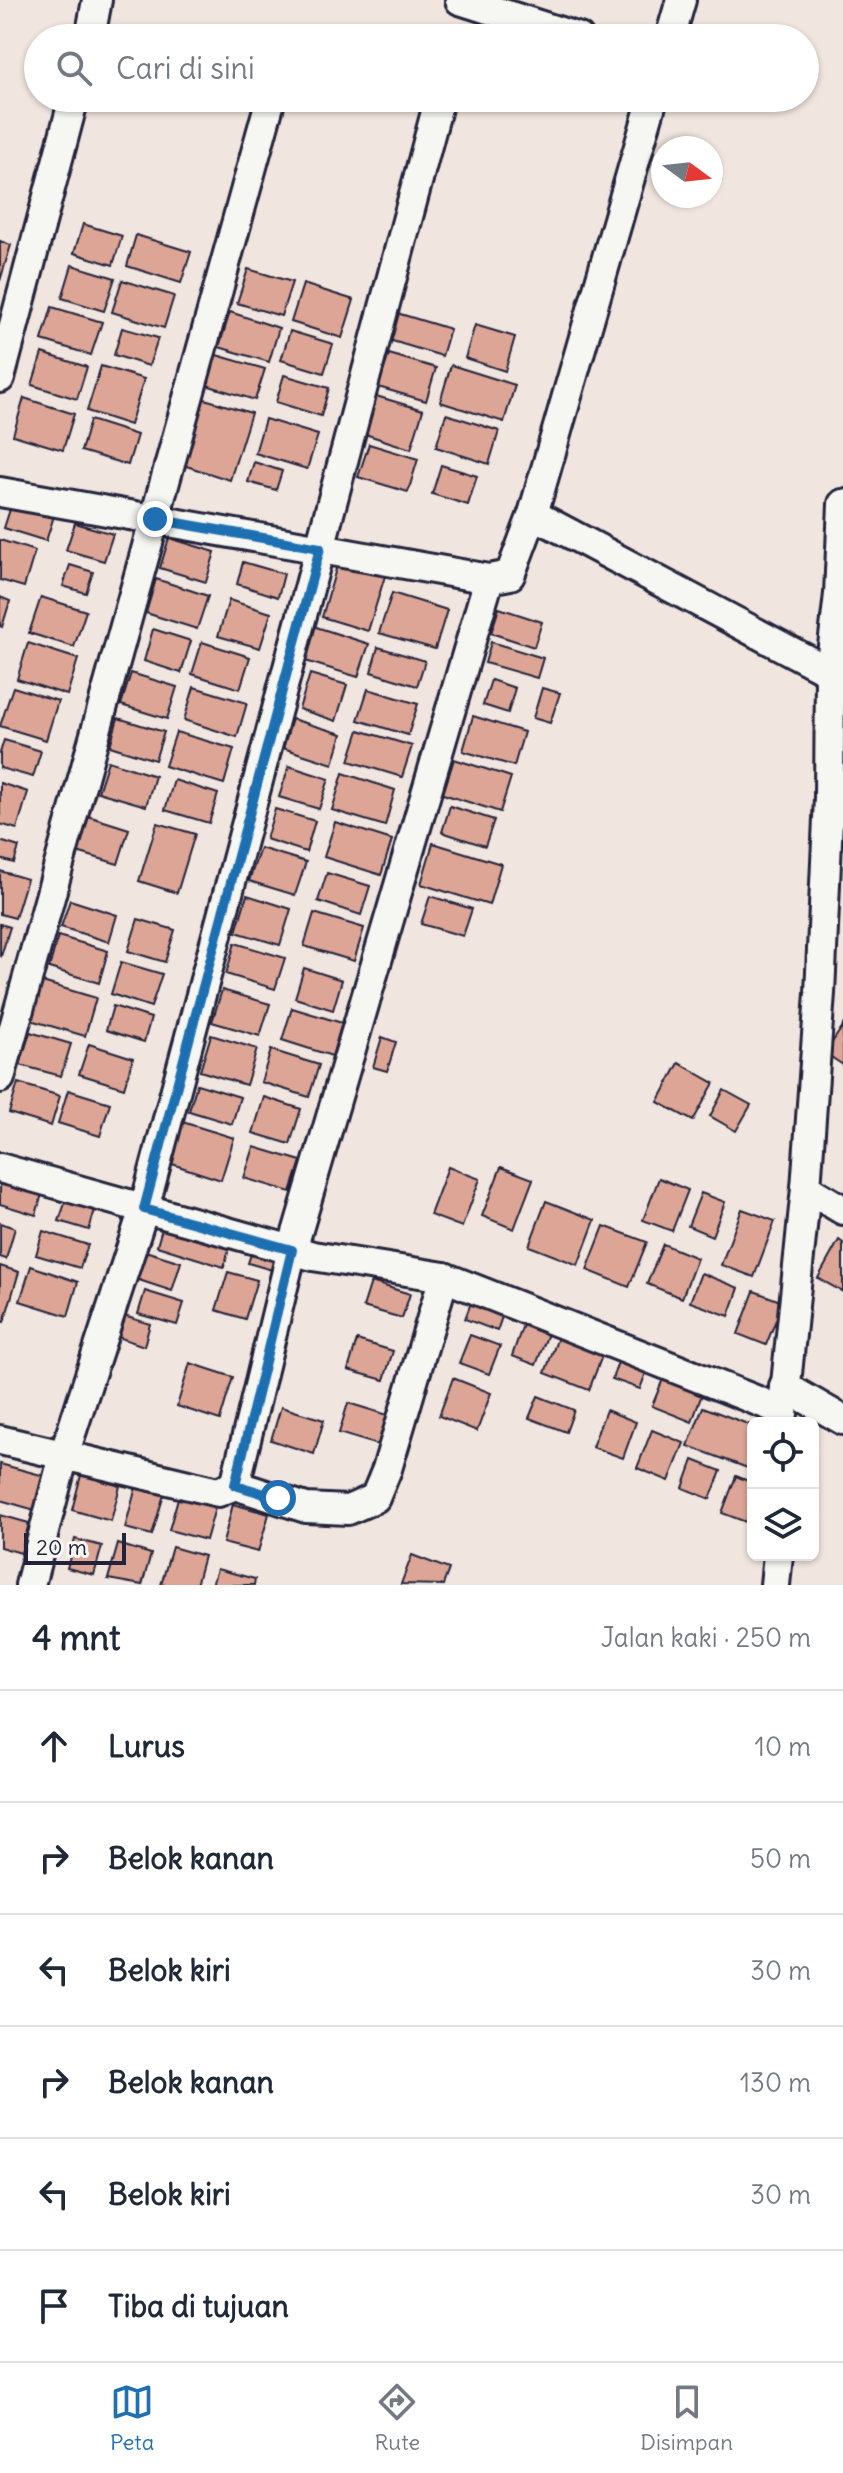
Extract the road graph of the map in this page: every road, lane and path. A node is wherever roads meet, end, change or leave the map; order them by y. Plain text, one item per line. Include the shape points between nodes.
1 (97, 0) edge
2 (460, 0) edge
3 (681, 0) edge
4 (93, 24) edge
5 (535, 24) edge
6 (674, 24) edge
7 (70, 112) edge
8 (267, 112) edge
9 (436, 112) edge
10 (649, 112) edge
11 (0, 378) edge
12 (0, 492) edge
13 (843, 504) edge
14 (533, 514) junction
15 (155, 519) junction
16 (320, 548) junction
17 (489, 579) junction
18 (841, 591) edge
19 (830, 672) junction
20 (836, 801) edge
21 (832, 1000) edge
22 (0, 1078) edge
23 (0, 1168) edge
24 (806, 1188) junction
25 (144, 1209) junction
26 (843, 1210) edge
27 (292, 1250) junction
28 (444, 1277) junction
29 (783, 1407) edge
30 (843, 1420) edge
31 (0, 1440) edge
32 (64, 1455) junction
33 (235, 1485) junction
34 (777, 1561) edge
35 (30, 1585) edge
36 (775, 1585) edge

1 - 4 street
2 - 5 street
3 - 6 street
7 - 11 street
8 - 15 street
9 - 16 street
10 - 14 street
12 - 15 street
13 - 18 street
14 - 17 street via 510,575
14 - 19 street
15 - 16 street
15 - 22 street
16 - 17 street
16 - 25 street
17 - 27 street
18 - 19 street
19 - 20 street
20 - 21 street
21 - 24 street
23 - 25 street
24 - 26 street
24 - 29 street
25 - 27 street
25 - 32 street
27 - 28 street
27 - 33 street
28 - 29 street
28 - 33 street via 375,1498 348,1510 306,1508
29 - 30 street
31 - 32 street
32 - 33 street via 218,1492
32 - 35 street
34 - 36 street

